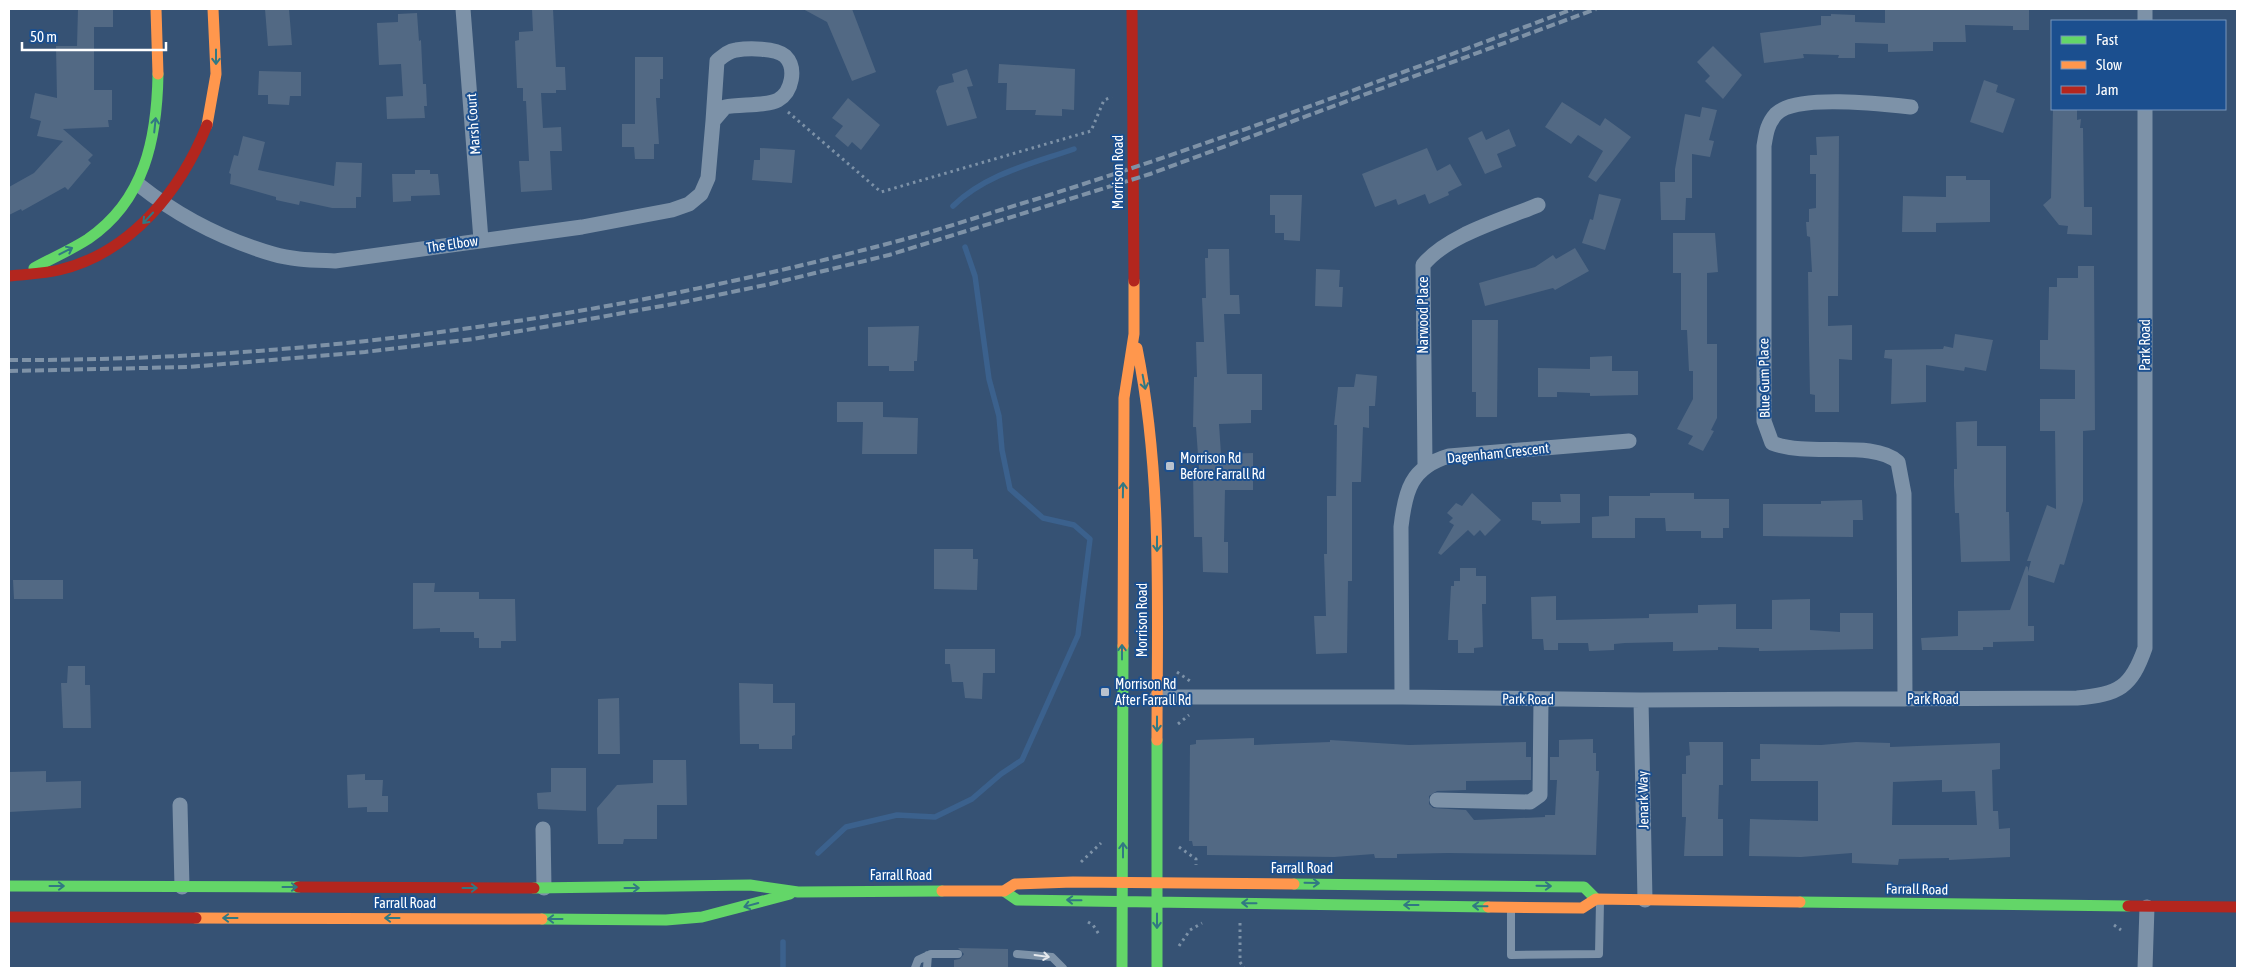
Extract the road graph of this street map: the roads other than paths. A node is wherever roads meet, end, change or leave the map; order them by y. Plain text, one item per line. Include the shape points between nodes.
1 (156, 9) edge
2 (213, 9) edge
3 (463, 9) edge
4 (1132, 9) edge
5 (1911, 107) dead end
6 (2145, 110) edge
7 (713, 121) junction
8 (139, 185) junction
9 (162, 203) junction
10 (1538, 205) dead end
11 (482, 240) junction
12 (23, 274) junction
13 (9, 276) edge
14 (1134, 334) junction
15 (1629, 441) dead end
16 (1425, 466) junction
17 (1402, 697) junction
18 (1158, 698) junction
19 (1541, 699) junction
20 (1905, 699) junction
21 (1641, 700) junction
22 (1437, 800) dead end
23 (180, 805) dead end
24 (543, 828) dead end
25 (1123, 882) junction
26 (1158, 883) junction
27 (9, 886) edge
28 (182, 886) junction
29 (337, 887) junction
30 (445, 888) junction
31 (544, 888) junction
32 (1004, 891) junction
33 (798, 892) junction
34 (684, 895) junction
35 (580, 896) junction
36 (1511, 896) junction
37 (1598, 899) junction
38 (1645, 900) junction
39 (1123, 901) junction
40 (1157, 902) junction
41 (2147, 907) junction
42 (2237, 907) edge
43 (9, 917) edge
44 (338, 918) junction
45 (686, 918) junction
46 (446, 919) junction
47 (580, 919) junction
48 (958, 954) dead end
49 (1017, 954) dead end
50 (928, 956) junction
51 (915, 968) edge
52 (928, 968) edge
53 (1063, 968) edge
54 (1122, 968) edge
55 (1157, 968) edge
56 (2145, 968) edge

8 -> 1 main road via 151,153 156,126
2 -> 9 main road via 217,55 214,96 205,132 185,171
3 - 11 street, Marsh Court
4 - 14 main road, Morrison Road
5 - 20 street, Blue Gum Place via 1861,102 1793,106 1777,113 1767,128 1764,146 1764,421 1772,443 1781,446 1809,451 1880,452 1898,462 1904,494
6 - 20 street, Park Road via 2145,648 2136,673 2120,688 2098,696
7 - 7 street, The Elbow via 726,107 777,101 786,94 792,82 792,68 786,57 775,51 736,50 725,53 717,61
7 - 11 street, The Elbow via 708,178 701,194 689,204 582,227
8 - 9 street, The Elbow
12 -> 8 main road via 94,235 125,206
9 - 11 street, The Elbow via 213,230 274,254 303,260 335,261
9 -> 12 main road via 140,228 86,260 43,274
10 - 16 street, Narwood Place via 1454,241 1431,255 1423,265
12 - 13 main road
14 -> 18 main road, Morrison Road via 1152,441
25 -> 14 main road, Morrison Road via 1124,398
15 - 16 street, Dagenham Crescent via 1449,456
16 - 17 street via 1408,489 1401,527
17 - 18 street, Park Road
17 - 19 street, Park Road
18 -> 26 main road, Morrison Road
19 - 21 street, Park Road
19 - 22 street via 1540,795 1530,802
20 - 21 street, Park Road
21 - 38 street, Jenark Way
23 - 28 street
24 - 31 street
25 - 26 main road, Farrall Road
25 - 32 main road, Farrall Road via 1015,884
25 - 39 main road, Morrison Road
26 -> 36 main road, Farrall Road
26 - 40 main road, Morrison Road
27 -> 28 main road, Farrall Road
28 -> 29 main road, Farrall Road
29 - 30 main road, Farrall Road
29 - 44 main road
30 -> 31 main road, Farrall Road
30 - 46 main road
31 - 35 main road, Farrall Road
32 - 33 main road, Farrall Road
39 -> 32 main road, Farrall Road via 1017,900
33 - 34 main road, Farrall Road via 750,886
33 -> 45 main road, Farrall Road via 750,906
35 -> 34 main road, Farrall Road
34 - 45 main road
35 - 47 main road
36 - 37 main road, Farrall Road via 1582,908
36 -> 37 main road, Farrall Road via 1584,886
36 - 37 lane via 1511,955 1599,954
36 -> 40 main road, Farrall Road
37 - 38 main road, Farrall Road
38 - 41 main road, Farrall Road
39 - 40 main road, Farrall Road
39 - 54 main road, Morrison Road
40 -> 55 main road, Morrison Road
41 - 42 main road, Farrall Road
41 - 56 street
44 -> 43 main road, Farrall Road
46 -> 44 main road, Farrall Road
45 - 47 main road, Farrall Road
47 -> 46 main road, Farrall Road
48 - 50 lane
49 -> 53 lane via 1052,957
50 - 51 lane via 918,960
50 - 52 lane

